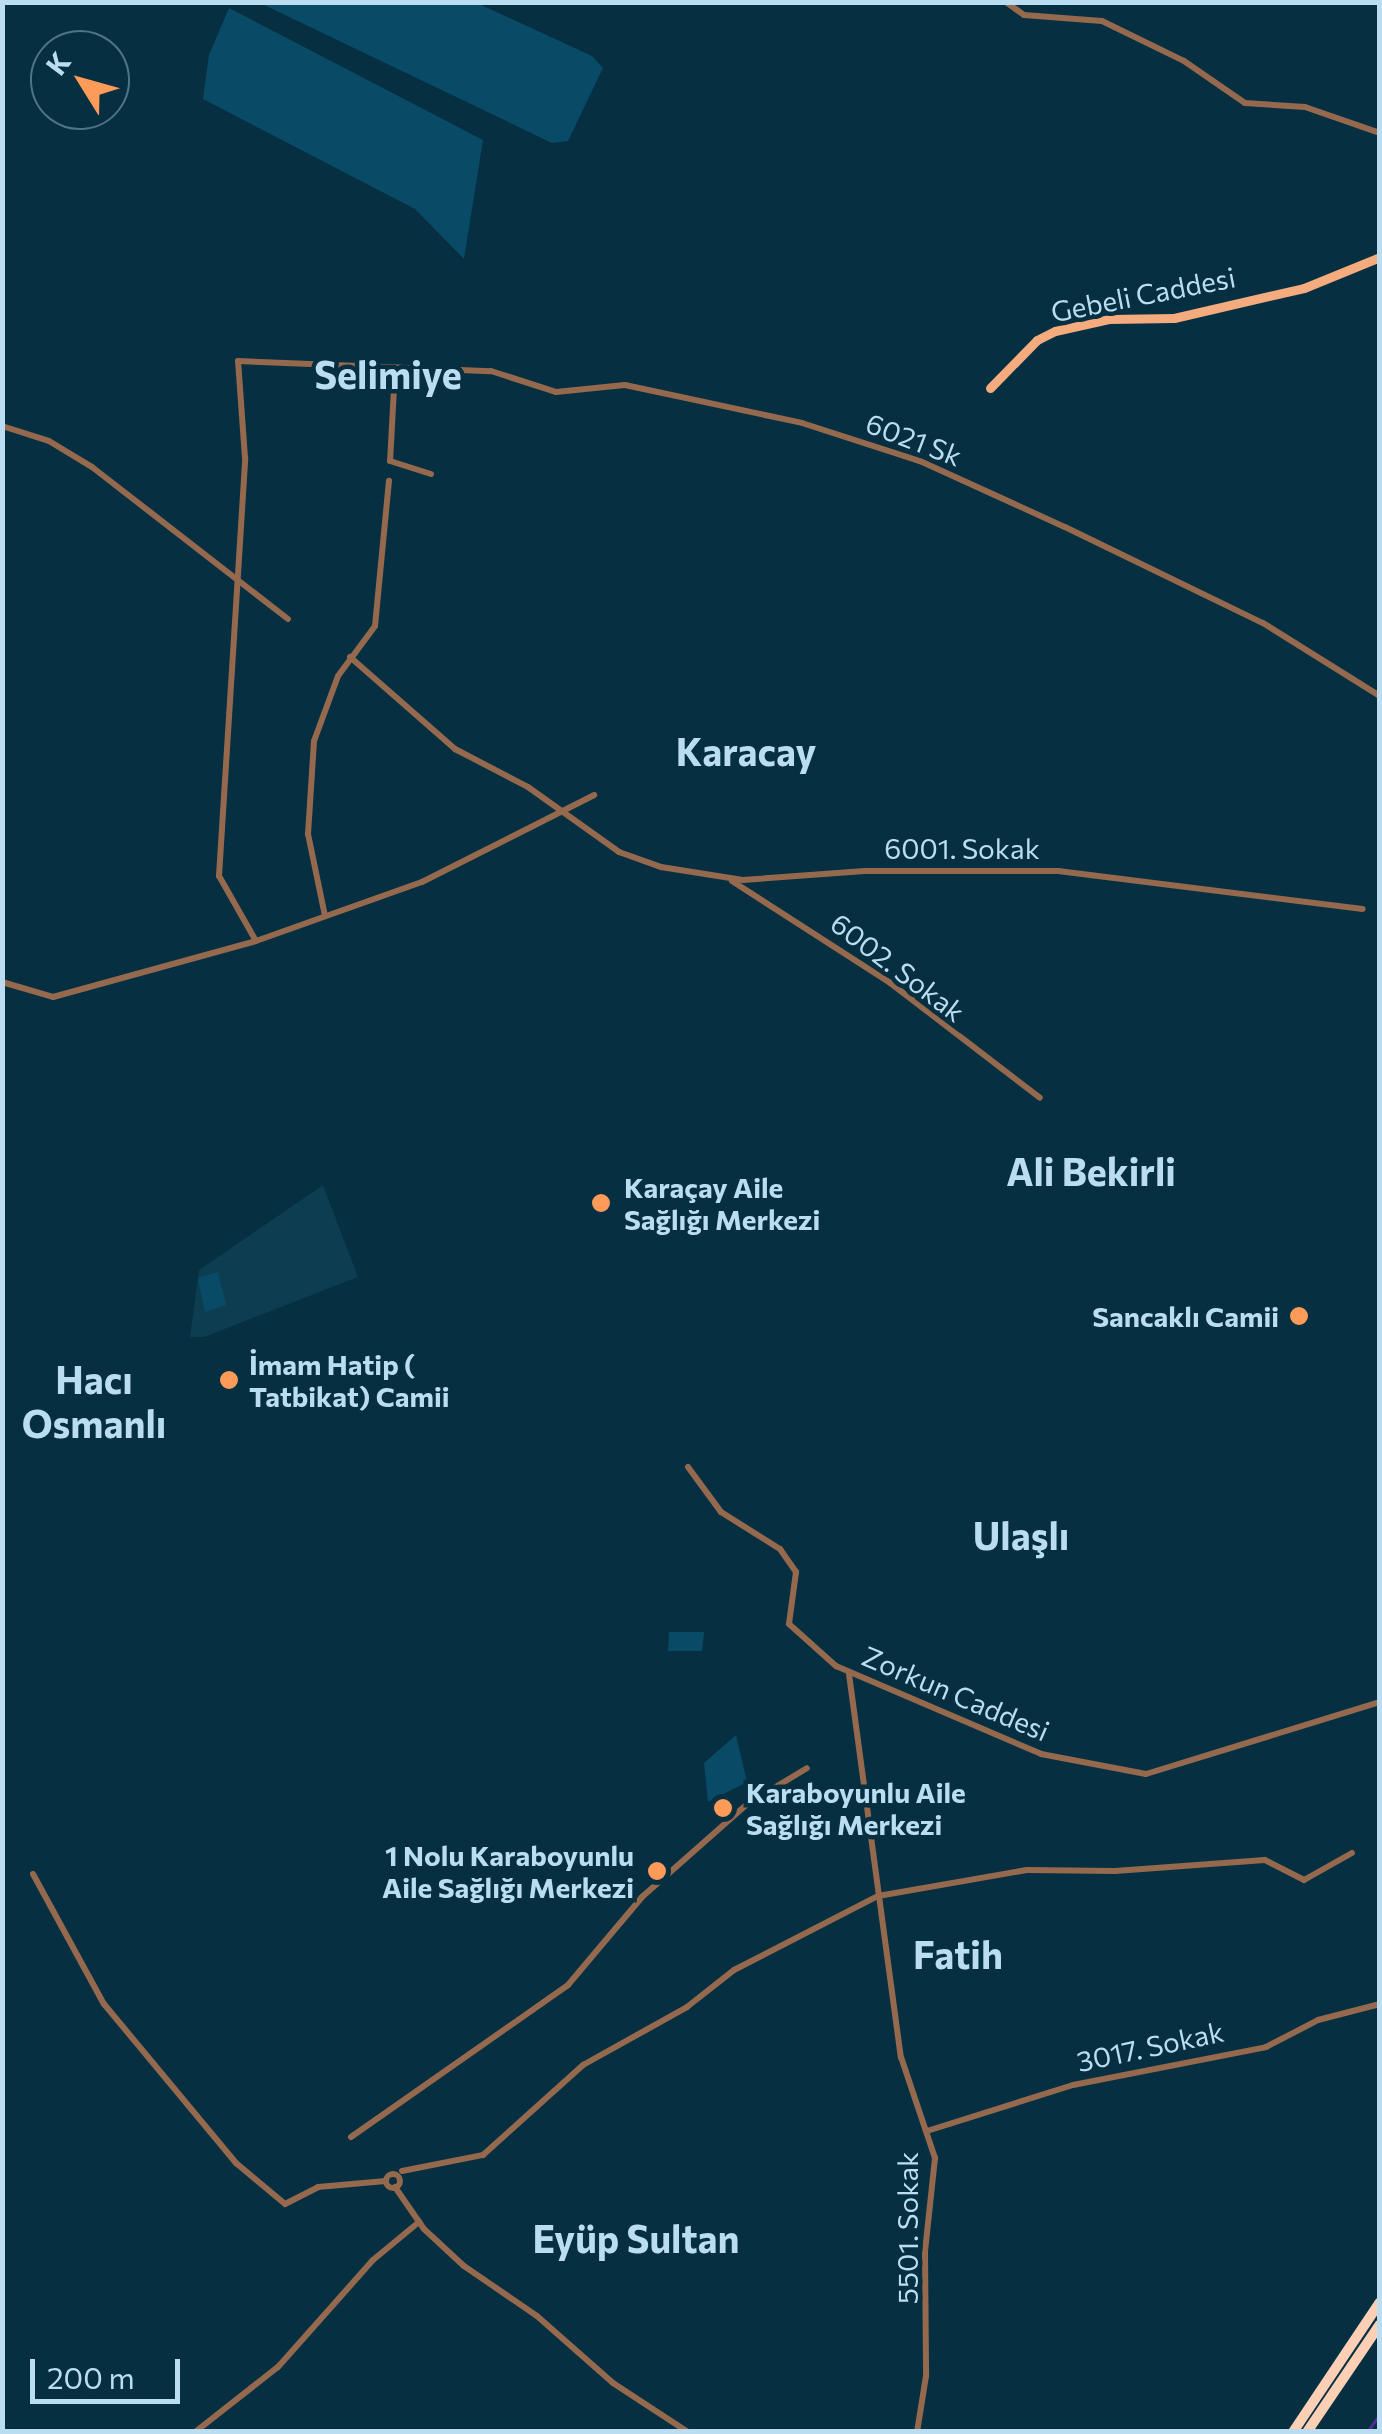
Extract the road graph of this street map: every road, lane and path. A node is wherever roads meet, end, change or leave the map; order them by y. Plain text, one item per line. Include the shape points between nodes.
1 (1006, 2) edge
2 (1380, 132) edge
3 (1380, 257) edge
4 (395, 370) junction
5 (990, 388) dead end
6 (2, 426) edge
7 (431, 474) dead end
8 (389, 481) dead end
9 (236, 584) junction
10 (288, 619) dead end
11 (350, 657) junction
12 (1380, 696) edge
13 (594, 795) dead end
14 (562, 812) junction
15 (727, 878) junction
16 (1364, 909) dead end
17 (325, 916) junction
18 (256, 941) junction
19 (2, 982) edge
20 (1040, 1098) dead end
21 (688, 1467) dead end
22 (850, 1674) junction
23 (1380, 1702) edge
24 (808, 1768) dead end
25 (1352, 1853) dead end
26 (33, 1874) dead end
27 (878, 1896) junction
28 (1380, 2004) edge
29 (928, 2131) junction
30 (351, 2137) dead end
31 (402, 2171) dead end
32 (419, 2222) junction
33 (1380, 2302) edge
34 (1380, 2324) edge
35 (195, 2432) edge
36 (688, 2432) edge
37 (917, 2432) edge
38 (1293, 2432) edge
39 (1307, 2432) edge

1 - 2 street via 1024,15 1102,20 1184,61 1244,103 1305,108
3 - 5 main road, Gebeli Caddesi via 1304,288 1174,318 1109,319 1055,331
4 - 7 street via 390,462
4 - 9 street, 6021 Sk via 238,361 245,458
4 - 12 street, 6021 Sk via 490,372 556,392 626,385 802,423 920,461 1263,622
6 - 9 street via 49,441 92,467
8 - 11 street via 378,615
9 - 10 street
9 - 18 street via 219,876
11 - 14 street, 6001. Sokak via 446,742
11 - 17 street via 319,720 310,779 308,834
13 - 14 street
14 - 15 street, 6001. Sokak via 641,861
14 - 17 street via 434,876
15 - 16 street, 6001. Sokak via 1058,871
15 - 20 street, 6002. Sokak via 889,982
17 - 18 street
18 - 19 street via 54,997
21 - 22 street, Zorkun Caddesi via 720,1512 780,1548 796,1572 789,1624
22 - 23 street, Zorkun Caddesi via 1040,1754 1146,1774
22 - 27 street, 5501. Sokak
24 - 30 street via 746,1806 642,1898 568,1984
25 - 27 street via 1304,1880 1265,1860 1115,1872 1027,1870
26 - 32 street via 104,2004 245,2170 285,2204 318,2187 386,2181
27 - 29 street, 5501. Sokak via 900,2057
27 - 31 street via 734,1970 687,2007 583,2066 484,2155
28 - 29 street, 3017. Sokak via 1318,2020 1266,2047 1073,2085
29 - 37 street, 5501. Sokak via 935,2164 925,2251 926,2376
32 - 35 street via 374,2260 278,2367
32 - 36 street via 613,2383
33 - 38 highway
34 - 39 highway

